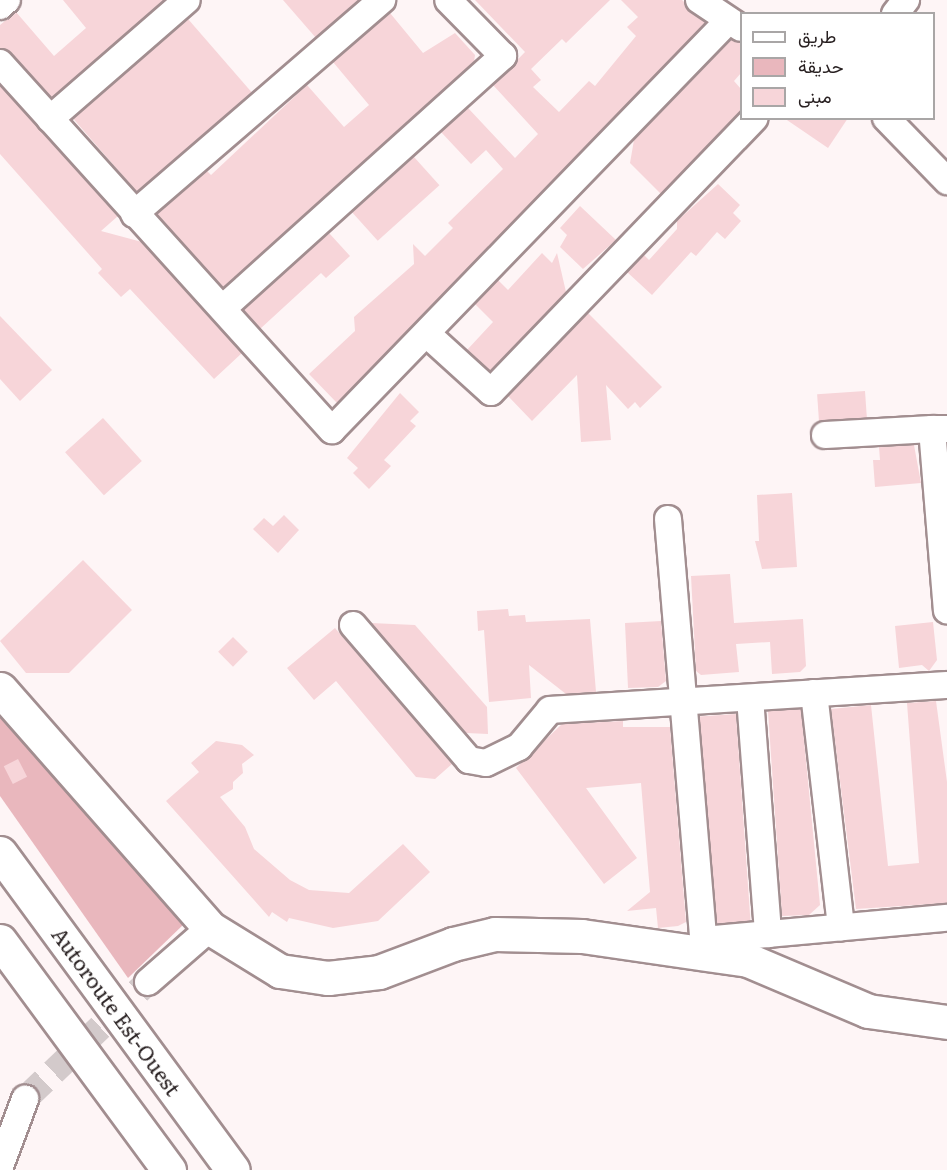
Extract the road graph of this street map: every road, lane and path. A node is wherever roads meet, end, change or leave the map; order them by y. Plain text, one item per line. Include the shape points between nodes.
1 (6, 0) edge
2 (187, 0) edge
3 (382, 0) edge
4 (448, 0) edge
5 (699, 0) edge
6 (906, 0) edge
7 (0, 6) edge
8 (897, 12) edge
9 (735, 25) edge
10 (0, 63) edge
11 (50, 119) junction
12 (753, 120) edge
13 (887, 120) edge
14 (947, 181) edge
15 (135, 214) junction
16 (223, 308) junction
17 (427, 334) junction
18 (939, 429) edge
19 (825, 435) dead end
20 (668, 519) dead end
21 (947, 610) edge
22 (353, 625) dead end
23 (947, 685) edge
24 (0, 689) edge
25 (814, 693) junction
26 (750, 698) junction
27 (683, 703) junction
28 (0, 853) edge
29 (947, 918) edge
30 (842, 927) junction
31 (210, 928) junction
32 (768, 934) junction
33 (0, 941) edge
34 (703, 946) junction
35 (148, 982) tunnel mouth
36 (947, 1022) edge
37 (25, 1099) tunnel mouth
38 (0, 1166) edge
39 (169, 1170) edge
40 (233, 1170) edge

1 - 7 street
2 - 11 street
3 - 15 street
4 - 16 street via 503,56
5 - 9 street
6 - 8 street
9 - 17 street
10 - 11 street
11 - 15 street
12 - 17 street via 491,392
13 - 14 street
15 - 16 street
16 - 17 street via 332,430
18 - 19 street
18 - 21 street
20 - 27 street
22 - 27 street via 468,760 486,764 504,758 550,710
23 - 25 street
24 - 31 main road
25 - 26 street
25 - 30 street
26 - 27 street
26 - 32 street
27 - 34 street
28 - 40 main road, Autoroute Est-Ouest
29 - 30 street
30 - 32 street
31 - 34 main road via 280,971 328,978 379,972 453,944 495,934 582,936
31 - 35 street
32 - 34 street
33 - 39 main road
34 - 36 main road via 748,960 868,1011
37 - 38 street

